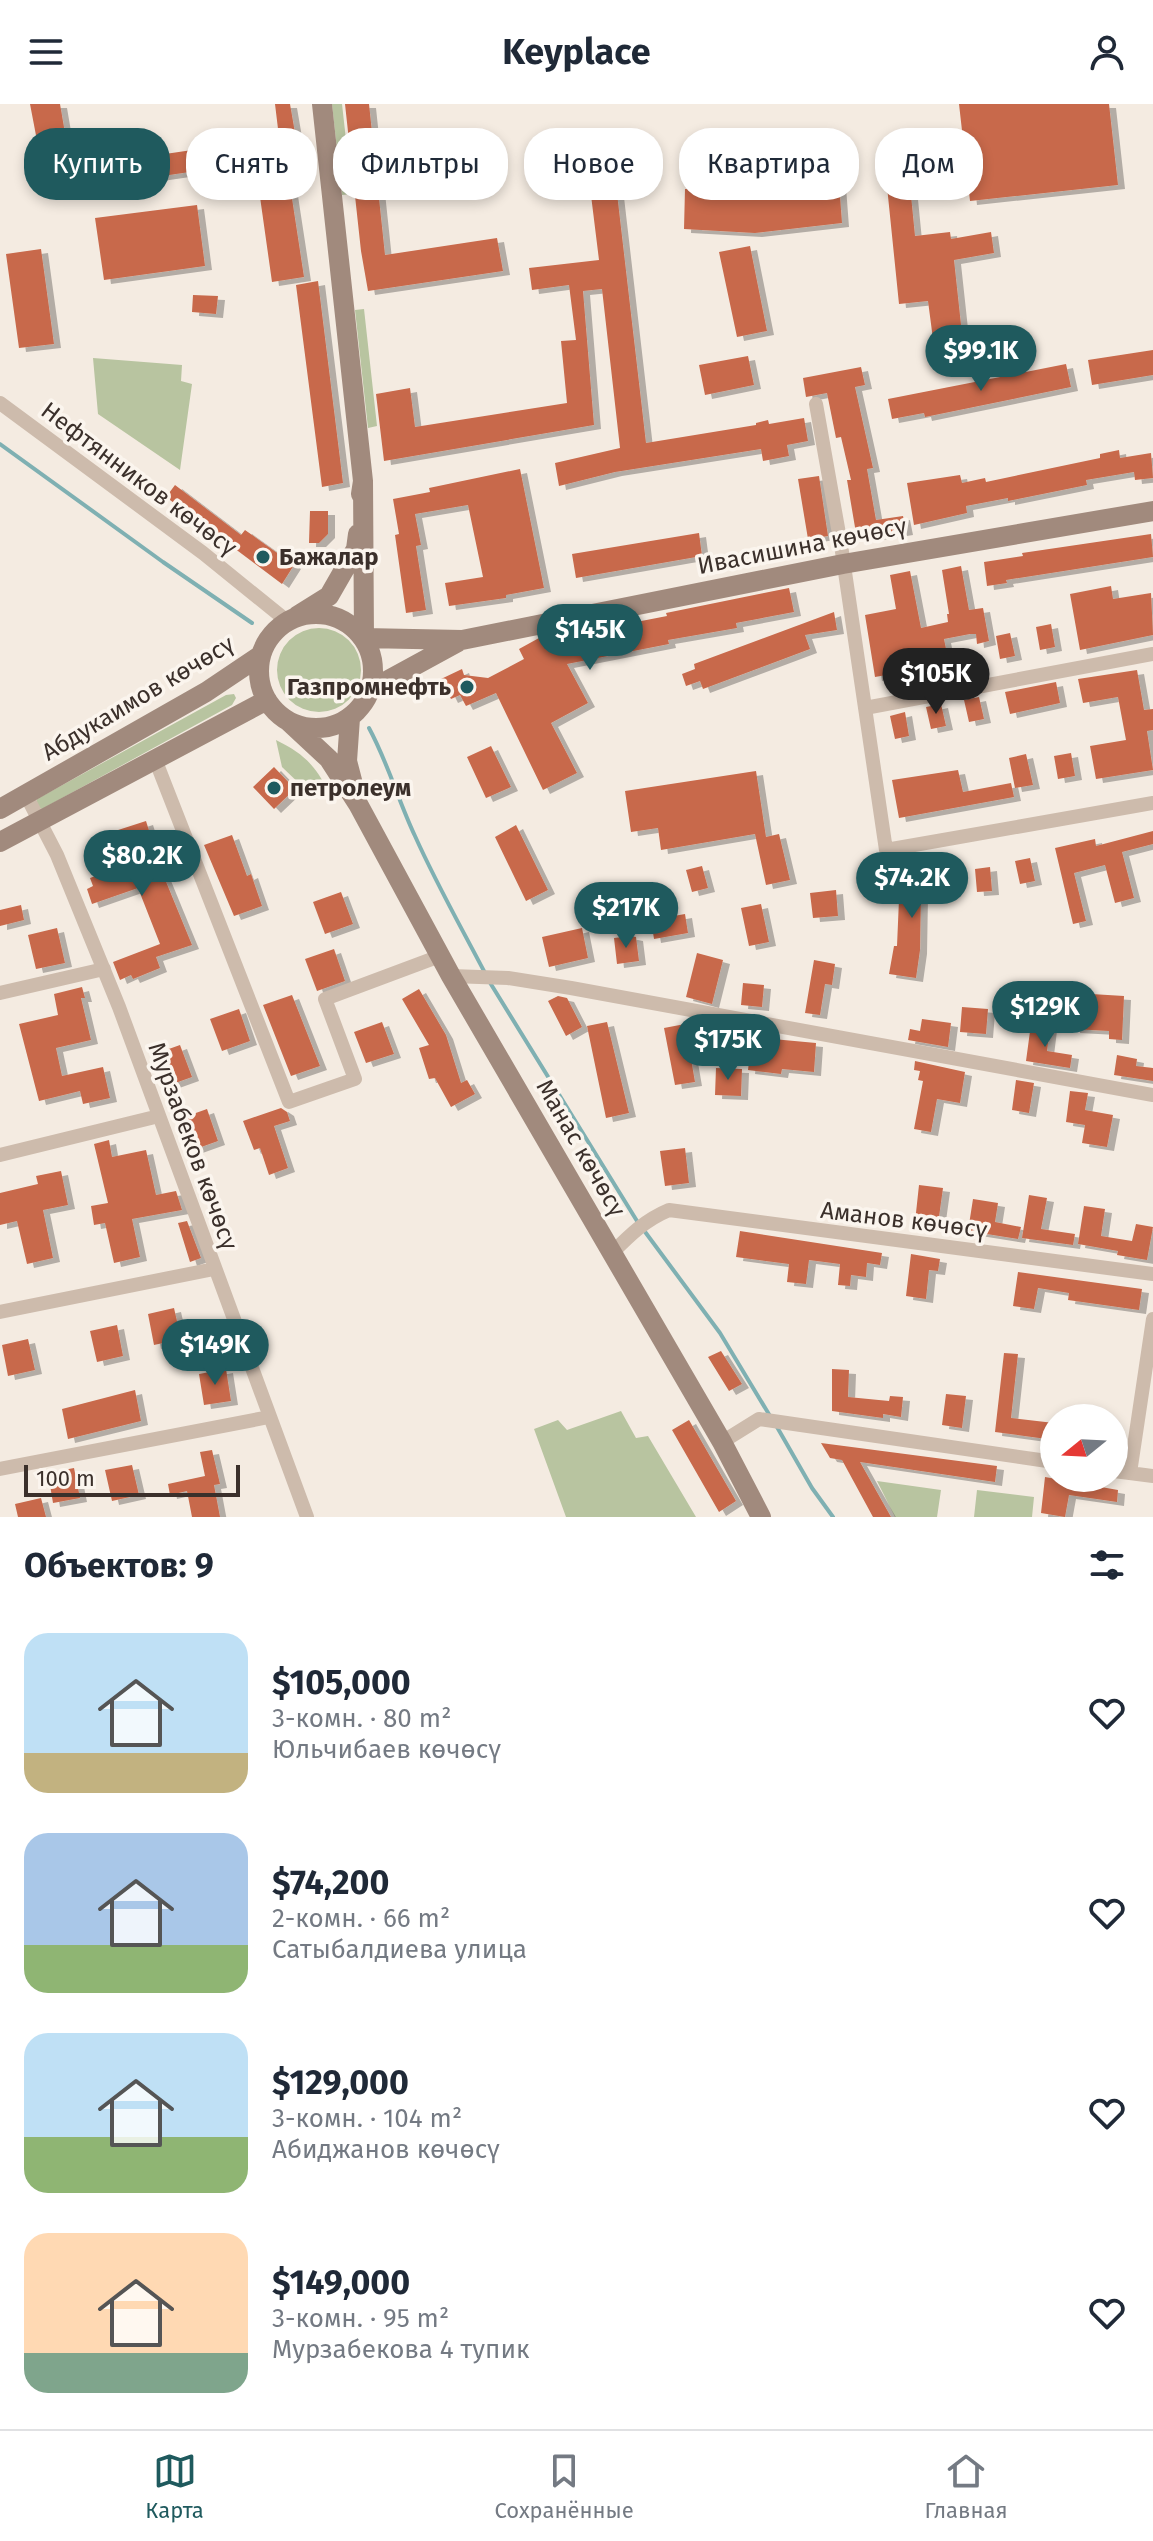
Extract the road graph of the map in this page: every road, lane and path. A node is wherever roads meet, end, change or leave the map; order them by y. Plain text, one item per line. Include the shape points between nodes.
1 (322, 104) edge
2 (0, 403) edge
3 (816, 404) dead end
4 (363, 481) junction
5 (1153, 511) edge
6 (843, 564) junction
7 (292, 619) junction
8 (364, 638) junction
9 (462, 640) junction
10 (1153, 654) edge
11 (261, 655) junction
12 (370, 690) junction
13 (267, 700) junction
14 (865, 708) junction
15 (350, 718) junction
16 (287, 720) junction
17 (155, 759) junction
18 (26, 795) junction
19 (1153, 803) edge
20 (358, 804) junction
21 (0, 809) edge
22 (40, 819) junction
23 (0, 842) edge
24 (440, 956) junction
25 (104, 969) junction
26 (461, 976) junction
27 (0, 993) edge
28 (1153, 1095) edge
29 (159, 1116) junction
30 (0, 1155) edge
31 (612, 1253) junction
32 (214, 1269) junction
33 (1153, 1274) edge
34 (0, 1312) edge
35 (1153, 1319) edge
36 (269, 1417) junction
37 (722, 1442) junction
38 (1040, 1460) edge
39 (0, 1469) edge
40 (1130, 1473) joint
41 (1153, 1476) edge
42 (307, 1517) edge
43 (761, 1517) edge

1 - 4 main road
2 - 7 street, Нефтянников көчөсү
3 - 6 street
4 - 7 main road via 356,549 329,596
4 - 8 main road
5 - 6 main road, Ивасишина көчөсү
6 - 9 main road, Ивасишина көчөсү
6 - 14 street
7 - 8 main road via 315,613 334,616
7 - 11 main road via 276,629
8 - 9 main road
8 - 12 main road via 374,672
9 - 12 main road
10 - 14 street
11 - 13 main road via 259,678
11 - 18 main road, Абдукаимов көчөсү
12 - 15 main road
13 - 16 main road
13 - 17 main road
14 - 19 street via 886,850
15 - 16 main road via 312,728
15 - 20 main road via 347,761
16 - 20 main road via 329,759
17 - 22 main road
17 - 24 street via 289,1102 355,1079 325,999
18 - 21 main road, Абдукаимов көчөсү
18 - 22 street, Мурзабеков көчөсү
20 - 24 main road, Манас көчөсү
22 - 23 main road
22 - 25 street, Мурзабеков көчөсү
24 - 26 main road, Манас көчөсү
25 - 27 street
25 - 29 street, Мурзабеков көчөсү
26 - 28 street via 508,978
26 - 31 main road, Манас көчөсү
29 - 30 street
29 - 32 street, Мурзабеков көчөсү
31 - 33 street, Аманов көчөсү via 635,1230 669,1210
31 - 37 main road, Манас көчөсү
32 - 34 street
32 - 36 street, Мурзабеков көчөсү
35 - 40 street
36 - 39 street
36 - 42 street, Мурзабеков көчөсү
37 - 38 street via 759,1419
37 - 43 main road, Манас көчөсү
40 - 41 street

